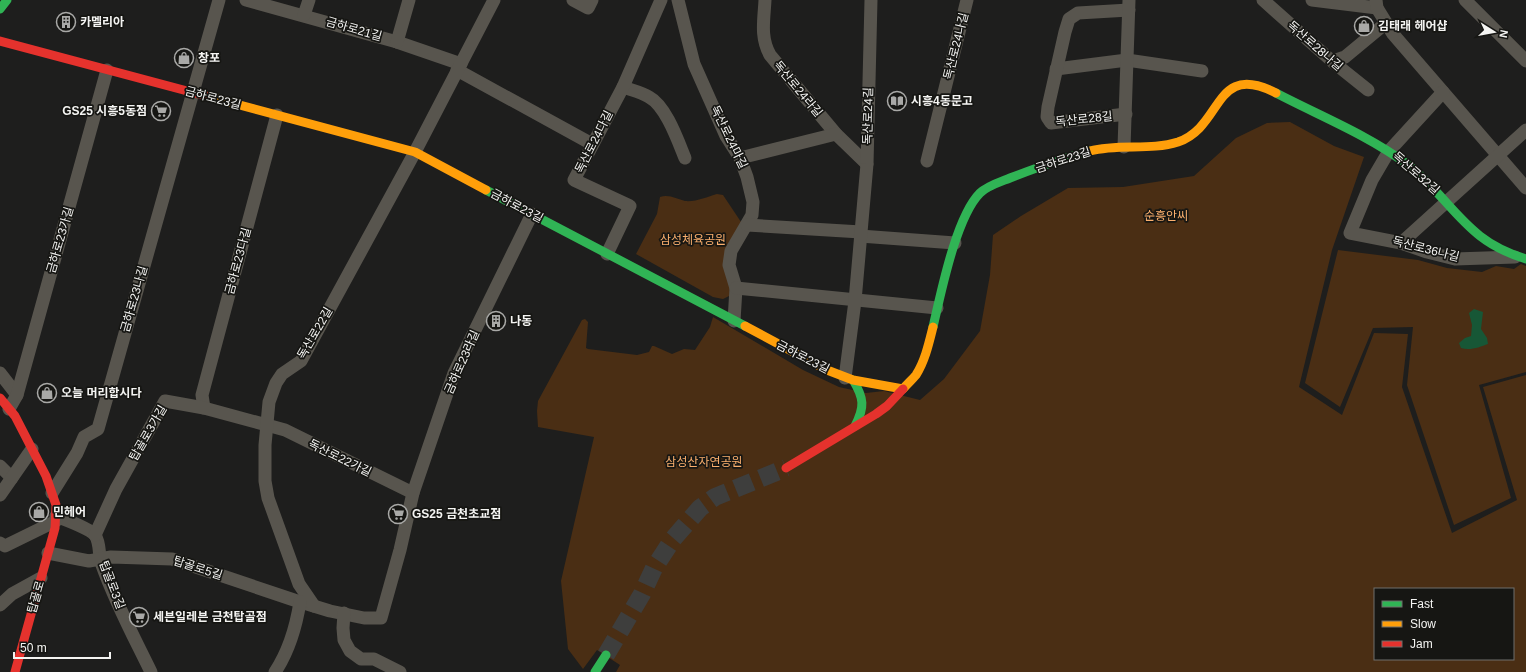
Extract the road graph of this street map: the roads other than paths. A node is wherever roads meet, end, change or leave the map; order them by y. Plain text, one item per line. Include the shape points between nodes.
1 (7, 0) edge
2 (219, 0) edge
3 (246, 0) edge
4 (308, 0) edge
5 (409, 0) edge
6 (494, 0) edge
7 (573, 0) edge
8 (661, 0) edge
9 (678, 0) edge
10 (765, 0) edge
11 (871, 0) edge
12 (967, 0) edge
13 (1263, 0) edge
14 (1312, 0) edge
15 (1465, 0) edge
16 (590, 4) edge
17 (1377, 4) edge
18 (1129, 5) edge
19 (0, 9) edge
20 (304, 15) junction
21 (1386, 23) junction
22 (0, 41) edge
23 (397, 42) junction
24 (1127, 60) junction
25 (1526, 61) edge
26 (1333, 62) junction
27 (459, 67) junction
28 (1056, 69) junction
29 (107, 70) junction
30 (1202, 71) dead end
31 (623, 87) junction
32 (1368, 90) dead end
33 (192, 92) junction
34 (1443, 92) junction
35 (1126, 114) junction
36 (277, 115) junction
37 (1526, 130) edge
38 (836, 134) junction
39 (592, 144) junction
40 (1124, 147) junction
41 (1389, 151) junction
42 (415, 152) junction
43 (1498, 155) junction
44 (685, 158) dead end
45 (740, 158) junction
46 (927, 161) dead end
47 (867, 164) junction
48 (1526, 188) edge
49 (1447, 202) junction
50 (532, 214) junction
51 (747, 225) junction
52 (860, 234) junction
53 (955, 243) junction
54 (1401, 243) junction
55 (607, 254) junction
56 (1522, 258) edge
57 (736, 288) junction
58 (854, 301) junction
59 (937, 308) junction
60 (734, 320) junction
61 (0, 373) edge
62 (849, 379) junction
63 (902, 388) junction
64 (17, 395) junction
65 (0, 398) edge
66 (204, 408) junction
67 (9, 409) junction
68 (267, 425) junction
69 (855, 426) junction
70 (32, 449) junction
71 (0, 466) edge
72 (786, 468) tunnel mouth
73 (12, 478) junction
74 (52, 493) junction
75 (413, 493) junction
76 (0, 495) edge
77 (56, 519) junction
78 (95, 535) junction
79 (0, 543) edge
80 (48, 553) junction
81 (100, 558) junction
82 (41, 578) junction
83 (300, 602) junction
84 (0, 605) edge
85 (314, 606) junction
86 (344, 614) junction
87 (606, 655) tunnel mouth
88 (14, 672) edge
89 (151, 672) edge
90 (276, 672) edge
91 (400, 672) edge
92 (595, 672) edge

1 - 19 street
2 - 33 street
3 - 20 street, 금하로21길
4 - 20 street
5 - 23 street
6 - 27 street, 독산로22길
7 - 16 street
8 - 31 street, 독산로24다길
9 - 45 street, 독산로24마길 via 694,64 726,136
10 - 38 street, 독산로24라길 via 764,45
11 - 47 street, 독산로24길
12 - 46 street, 독산로24나길
13 - 26 street, 독산로28나길
14 - 17 street
15 - 25 street
17 - 21 street
18 - 24 street, 독산로28길
18 - 28 street, 독산로28길 via 1078,14 1069,19
20 - 23 street, 금하로21길
21 - 26 street via 1345,57
21 - 34 street
22 - 29 street, 금하로23길
23 - 27 street, 금하로21길
24 - 28 street
24 - 30 street
24 - 35 street, 독산로28길
26 - 32 street, 독산로28나길
27 - 39 street
27 - 42 street, 독산로22길
28 - 35 street, 독산로28길 via 1048,107 1047,118 1051,123
29 - 33 street, 금하로23길
29 - 64 street, 금하로23가길
31 - 39 street, 독산로24다길
31 - 44 street via 650,97 659,106
33 - 36 street, 금하로23길
33 - 74 street, 금하로23나길 via 98,429 84,437
34 - 41 street, 독산로32길
34 - 43 street
35 - 40 street, 독산로28길
36 - 42 street, 금하로23길
36 - 66 street, 금하로23다길 via 202,395
37 - 43 street, 독산로32길
38 - 45 street
38 - 47 street, 독산로24라길
39 - 55 street, 독산로24다길 via 574,180 630,206
40 - 41 street, 금하로23길 via 1176,143 1189,137 1205,123 1228,90 1238,84 1248,83 1273,92 1348,128
40 - 53 street, 금하로23길 via 1108,147 1087,152 983,190 969,211
41 - 49 street, 독산로32길 via 1422,176
41 - 54 street, 독산로36나길 via 1372,180 1350,233
42 - 50 street, 금하로23길
42 - 68 street, 독산로22길 via 302,361 282,374 276,384 269,402
43 - 48 street
43 - 49 street, 독산로32길
45 - 51 street, 독산로24마길 via 753,202 752,215
47 - 52 street, 독산로24길
49 - 54 street, 독산로32길
49 - 56 street, 독산로32길 via 1474,232 1501,249
50 - 55 street, 금하로23길
50 - 75 street, 금하로23라길 via 454,373
51 - 52 street
51 - 57 street, 독산로24마길 via 731,251 729,265
52 - 53 street
52 - 58 street, 독산로24길
53 - 59 street, 금하로23길
54 - 56 street, 독산로36나길 via 1456,259
55 - 60 street, 금하로23길
57 - 58 street
57 - 60 street, 독산로24마길
58 - 59 street
58 - 62 street, 독산로24길
59 - 63 street, 금하로23길 via 926,352 917,374
60 - 62 street, 금하로23길 via 827,370
61 - 64 street
62 - 63 street, 금하로23길
62 - 69 street via 862,394 861,415
63 - 69 street via 887,406
64 - 67 street, 금하로23가길
65 - 67 street, 탑골로
66 - 68 street, 탑골로3가길
66 - 78 street, 탑골로3가길 via 164,401 116,489
67 - 70 street, 탑골로
68 - 75 street, 독산로22가길 via 285,430
68 - 85 street, 독산로22길 via 265,466 268,498 299,584
69 - 72 street
70 - 73 street
70 - 74 street, 탑골로
71 - 73 street
73 - 76 street
74 - 77 street, 탑골로 via 56,504
75 - 86 street, 탑골로5길 via 381,618
77 - 78 street via 82,527
77 - 79 street via 5,546
77 - 80 street, 탑골로
78 - 81 street, 탑골로3길 via 100,547
80 - 81 street, 탑골로5길 via 89,561
80 - 82 street, 탑골로
81 - 83 street, 탑골로5길 via 172,559
81 - 89 street, 탑골로3길 via 116,601
82 - 84 street via 12,594
82 - 88 street, 탑골로
83 - 85 street, 탑골로5길
83 - 90 street via 292,637
85 - 86 street, 탑골로5길
86 - 91 street via 344,640 350,651 361,659 374,659
87 - 92 street

